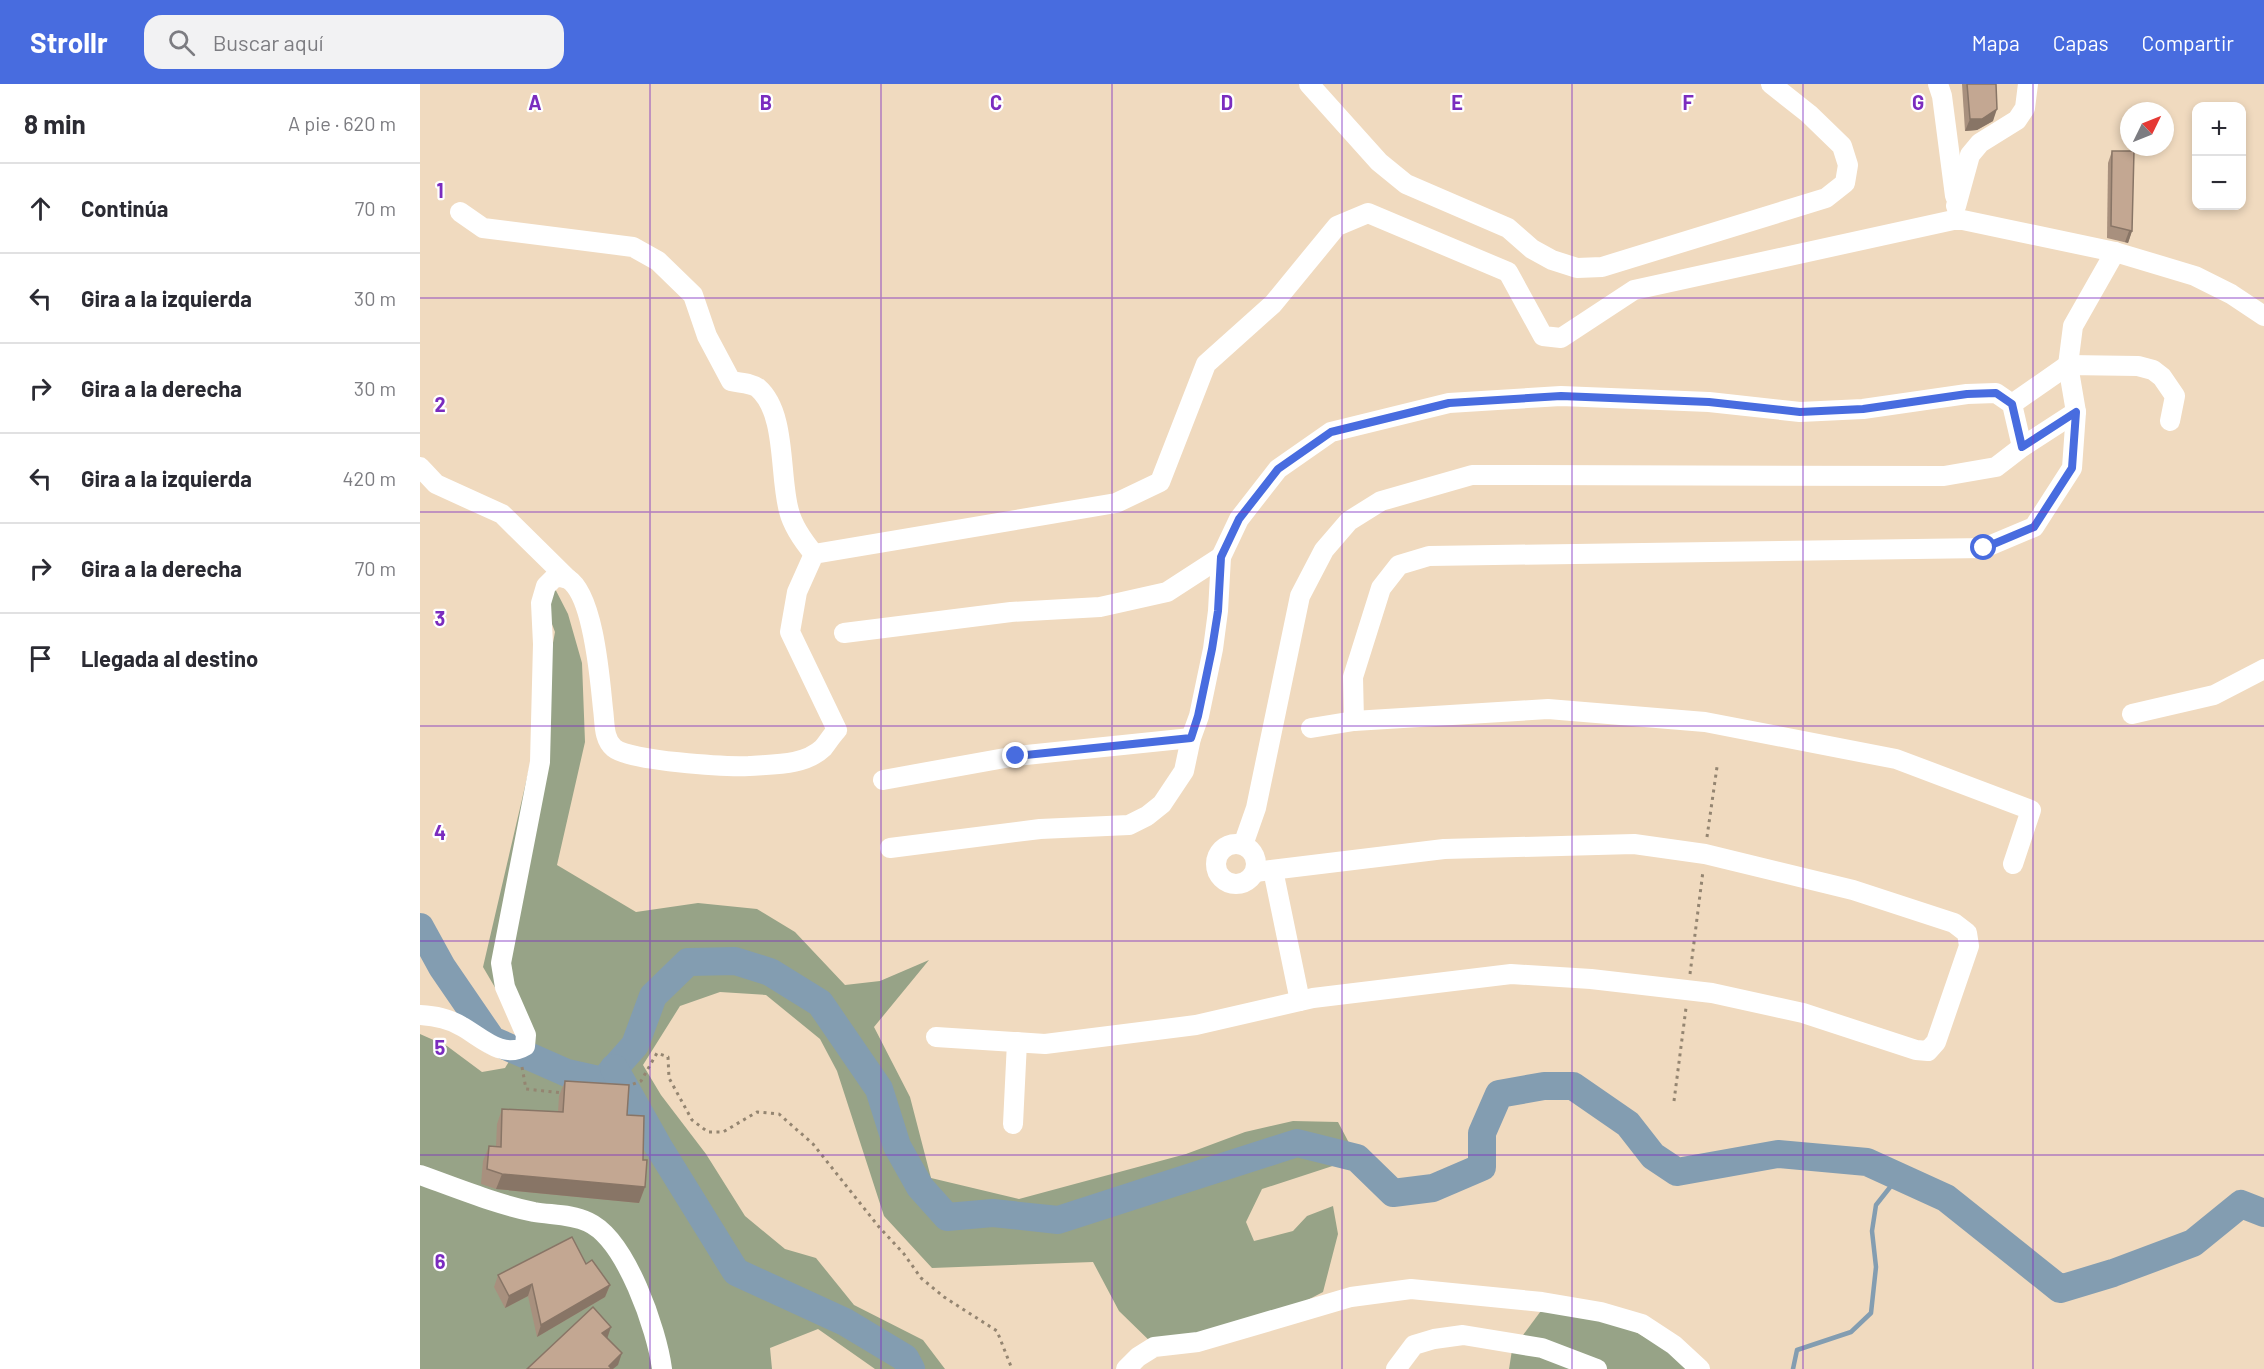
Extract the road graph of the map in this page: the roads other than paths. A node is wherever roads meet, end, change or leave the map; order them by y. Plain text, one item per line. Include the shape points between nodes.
1 (1309, 84) edge
2 (1771, 84) edge
3 (1938, 84) edge
4 (2028, 84) edge
5 (460, 212) dead end
6 (1957, 213) junction
7 (2115, 252) junction
8 (2264, 316) edge
9 (2068, 365) junction
10 (2012, 404) junction
11 (2076, 412) junction
12 (2170, 421) dead end
13 (2022, 447) junction
14 (420, 467) edge
15 (814, 554) junction
16 (1221, 557) junction
17 (568, 579) junction
18 (843, 633) dead end
19 (2264, 669) edge
20 (2132, 714) dead end
21 (1354, 721) junction
22 (1311, 728) dead end
23 (1191, 738) junction
24 (883, 780) dead end
25 (1243, 845) junction
26 (890, 848) dead end
27 (2013, 864) dead end
28 (1264, 871) junction
29 (1300, 1001) junction
30 (420, 1015) edge
31 (936, 1037) dead end
32 (1017, 1042) junction
33 (1013, 1124) dead end
34 (420, 1175) edge
35 (662, 1369) edge
36 (1126, 1369) edge
37 (1396, 1369) edge
38 (1597, 1369) edge
39 (1700, 1369) edge

1 - 2 street via 1379,162 1406,184 1508,228 1532,249 1577,268 1602,267 1826,198 1845,183 1848,165 1842,146
3 - 6 street
4 - 6 street via 2025,108 2017,120 1980,143 1970,155
5 - 15 street via 483,228 633,247 658,261 693,296 707,336 731,381 756,386 771,403 789,512
6 - 7 street
6 - 15 street via 1634,290 1562,339 1543,336 1508,272 1368,213 1337,226 1273,304 1206,364 1160,482 1116,503
7 - 8 street via 2195,276
7 - 9 street via 2073,326
9 - 10 street
9 - 11 street
9 - 12 street via 2138,366 2153,370 2163,377 2175,396
10 - 13 street
10 - 16 street via 1996,393 1863,409 1800,412 1709,402 1561,396 1449,403 1331,432 1278,469 1239,519
11 - 13 street
11 - 21 street via 2072,468 2034,527 1984,548 1429,556 1399,565 1381,588 1353,676
13 - 25 street via 1996,467 1944,476 1472,475 1381,501 1349,521 1324,550 1300,596 1256,808
14 - 17 street via 436,484 502,514
15 - 17 street via 797,592 790,632 837,730 821,749 798,762 741,766 673,761 628,755 614,748 606,737 590,619 580,593
16 - 18 street via 1167,592 1100,607 1011,612
16 - 23 street via 1212,649
17 - 30 street via 555,577 546,586 541,603 540,762 501,963 505,987 526,1035 525,1046 504,1051 459,1024
19 - 20 street via 2214,695
21 - 22 street
21 - 27 street via 1548,709 1705,722 1896,759 2031,810
23 - 24 street via 1016,756
23 - 26 street via 1184,771 1162,804 1129,825 1040,829
25 - 28 street via 1252,851
25 - 28 street via 1222,848 1215,868 1220,878 1239,885
28 - 29 street
28 - 29 street via 1444,849 1634,844 1705,854 1853,890 1954,923 1967,933 1969,946 1936,1042 1928,1051 1803,1013 1712,993 1591,979 1511,974
29 - 32 street via 1196,1025 1046,1044
31 - 32 street
32 - 33 street
34 - 35 street via 501,1203 589,1222 616,1246 640,1293 659,1344
36 - 39 street via 1154,1347 1198,1342 1351,1297 1412,1289 1601,1312 1642,1324 1674,1344
37 - 38 street via 1414,1345 1463,1335 1542,1348

